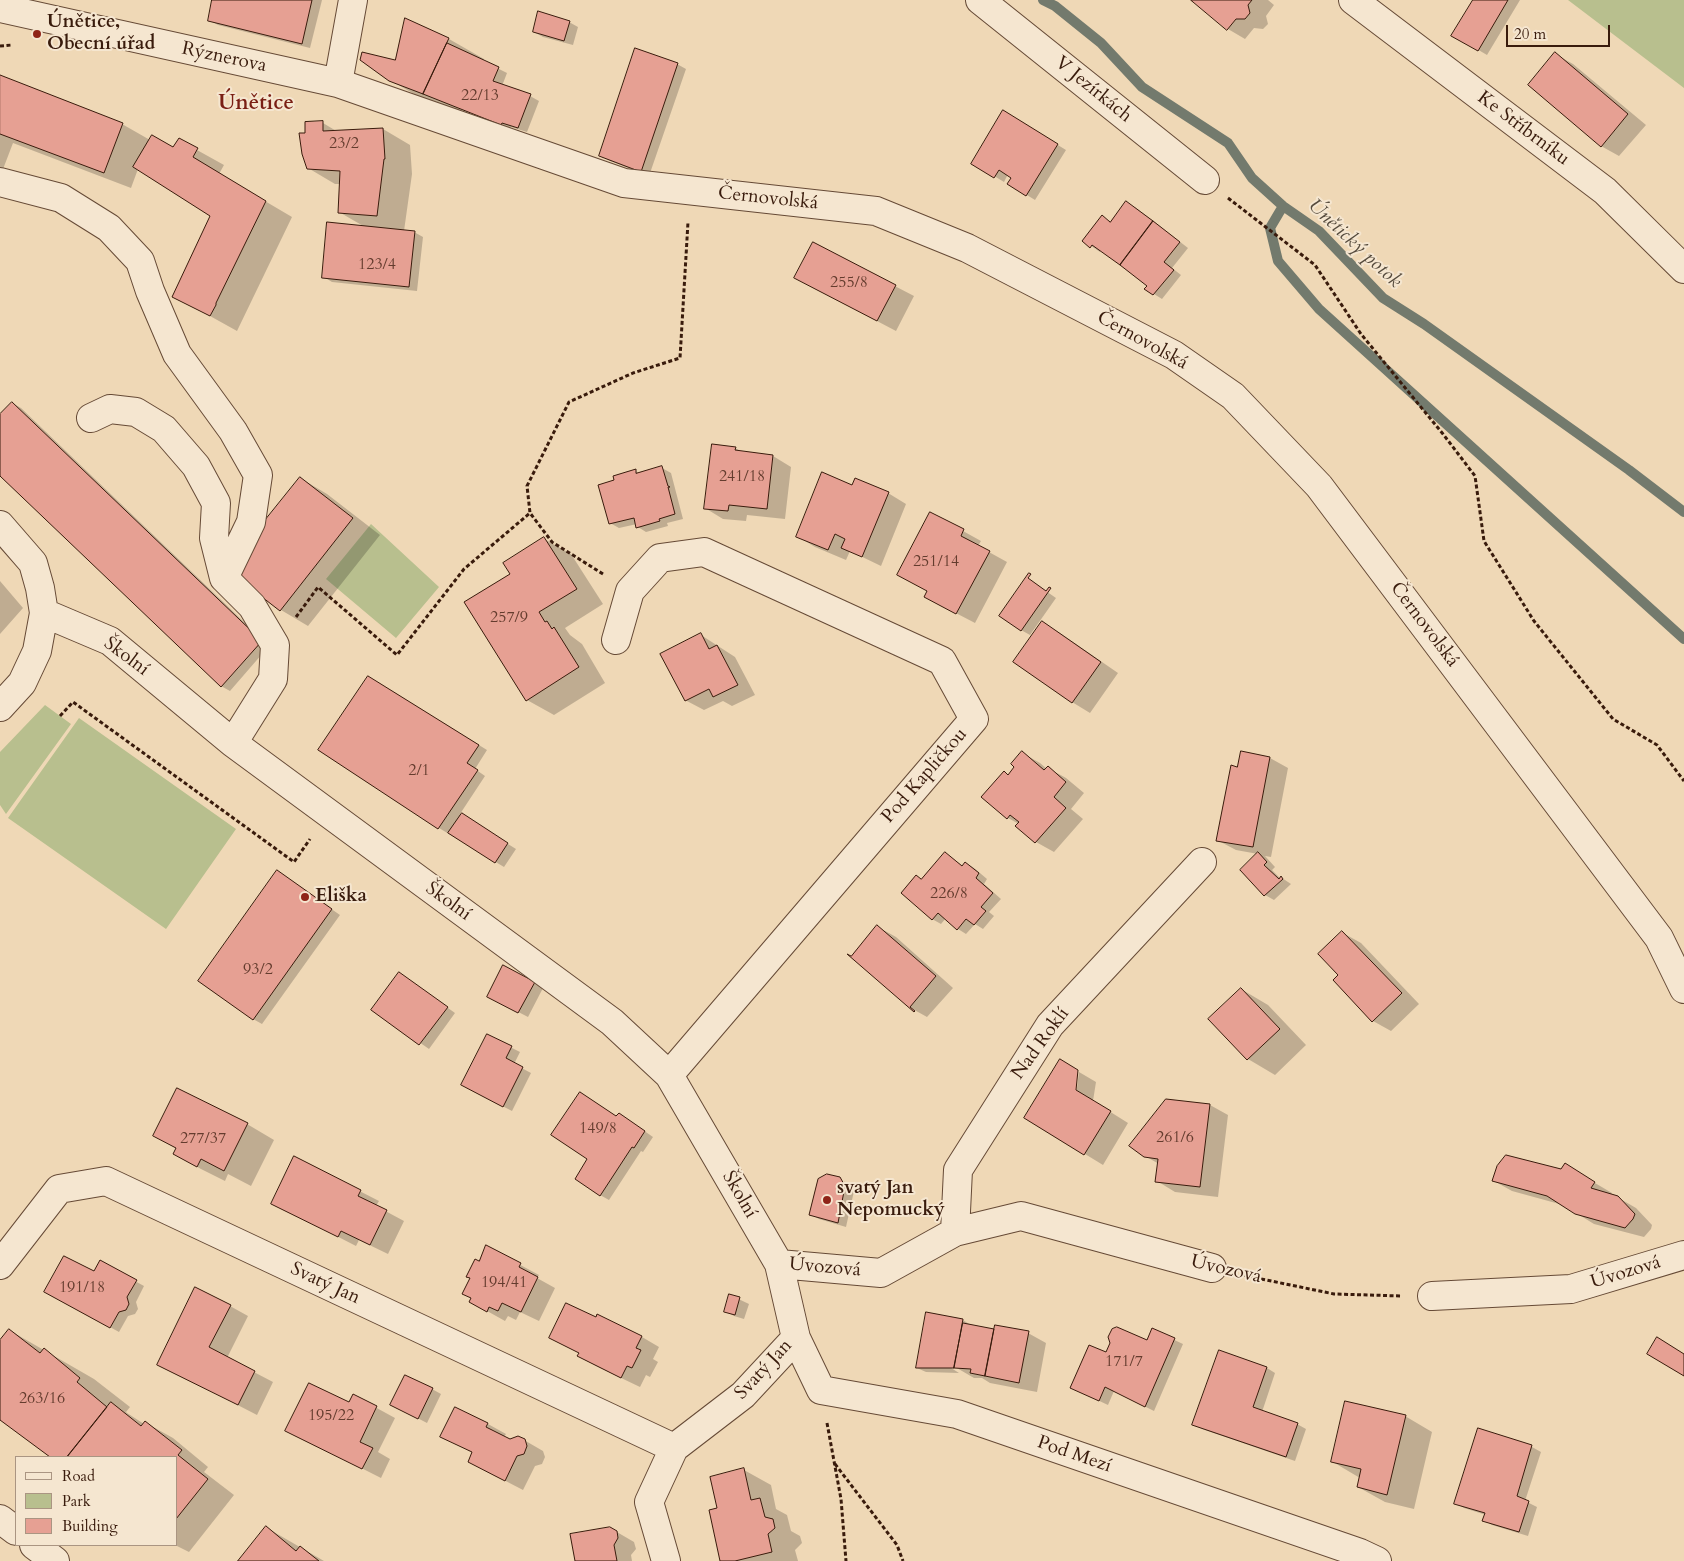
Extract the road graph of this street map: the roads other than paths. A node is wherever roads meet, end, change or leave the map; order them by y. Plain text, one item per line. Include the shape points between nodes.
1 (354, 0) edge
2 (980, 0) edge
3 (1353, 0) edge
4 (0, 8) edge
5 (338, 82) junction
6 (1205, 180) road end
7 (0, 182) edge
8 (1684, 269) edge
9 (91, 418) dead end
10 (0, 524) edge
11 (224, 578) junction
12 (44, 613) junction
13 (616, 640) dead end
14 (0, 708) edge
15 (233, 743) junction
16 (1202, 862) dead end
17 (1684, 989) edge
18 (669, 1075) junction
19 (955, 1232) junction
20 (1684, 1255) edge
21 (779, 1264) junction
22 (0, 1265) edge
23 (1212, 1268) road end
24 (1432, 1296) road end
25 (796, 1338) junction
26 (674, 1448) junction
27 (0, 1519) edge
28 (15, 1530) edge
29 (35, 1546) edge
30 (55, 1561) edge
31 (666, 1561) edge
32 (1377, 1561) edge

1 - 5 street
2 - 6 street, V Jezírkách
3 - 8 street, Ke Stříbrníku via 1605,192
4 - 5 street, Rýznerova
5 - 17 street, Černovolská via 624,183 876,211 967,248 1165,351 1234,396 1319,486 1659,938
7 - 11 street via 61,198 109,228 140,261 177,354 233,431 258,475 251,522
9 - 11 street via 110,409 136,412 164,429 196,466 216,503 214,538
10 - 12 street via 33,563
11 - 15 street via 252,606 275,645 273,679
12 - 14 street via 37,651 22,683
12 - 15 street, Školní via 110,641
13 - 18 street, Pod Kapličkou via 630,591 660,558 704,552 942,661 974,719
15 - 18 street, Školní via 612,1022
16 - 19 street, Nad Roklí via 1050,1024 958,1170
18 - 21 street, Školní
19 - 21 street, Úvozová via 881,1272
19 - 23 street, Úvozová via 1021,1216
20 - 24 street, Úvozová via 1571,1289
21 - 25 street, Svatý Jan
22 - 26 street, Svatý Jan via 59,1189 106,1181
25 - 26 street, Svatý Jan via 743,1395
25 - 32 street, Pod Mezí via 821,1390 957,1414
26 - 31 street, Svatý Jan via 649,1502
27 - 28 street
29 - 30 street

